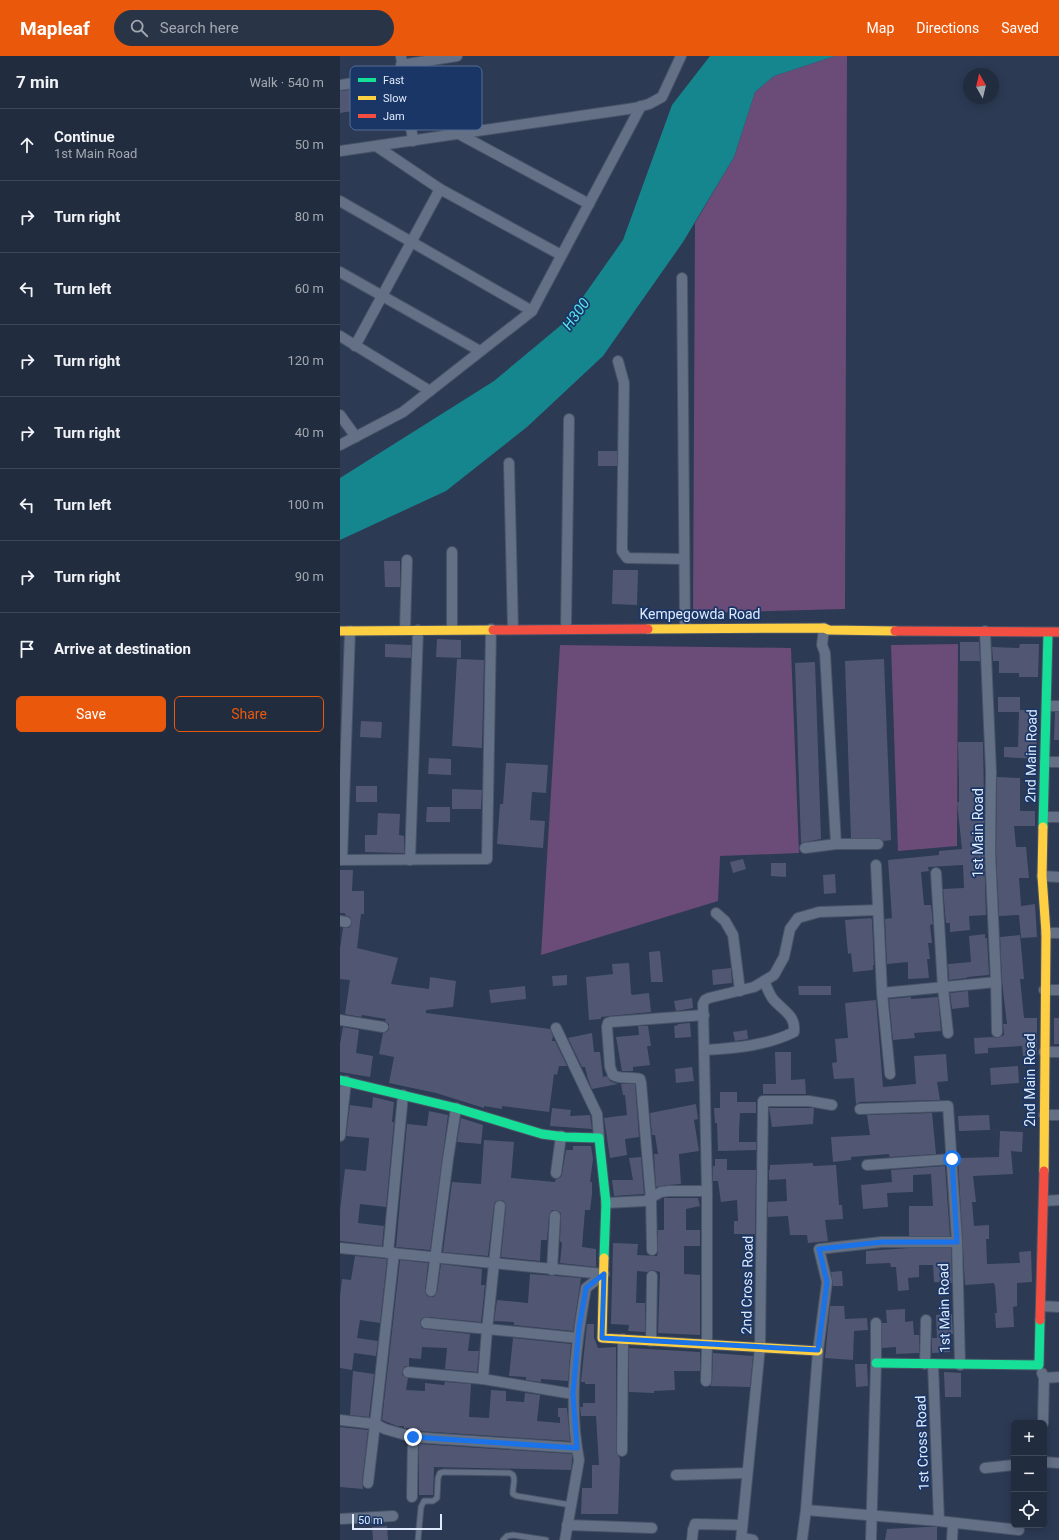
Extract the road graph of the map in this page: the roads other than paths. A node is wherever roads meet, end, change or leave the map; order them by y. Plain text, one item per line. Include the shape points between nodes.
1 (457, 56) edge
2 (681, 56) edge
3 (401, 61) edge
4 (350, 84) edge
5 (340, 85) edge
6 (641, 106) junction
7 (411, 130) edge
8 (459, 134) junction
9 (413, 141) junction
10 (376, 146) junction
11 (340, 151) edge
12 (440, 189) junction
13 (340, 201) edge
14 (588, 204) junction
15 (411, 242) junction
16 (562, 255) junction
17 (340, 272) edge
18 (682, 278) dead end
19 (382, 296) junction
20 (532, 311) junction
21 (340, 336) edge
22 (355, 346) junction
23 (480, 351) junction
24 (618, 361) dead end
25 (430, 391) junction
26 (340, 415) edge
27 (569, 419) dead end
28 (356, 437) junction
29 (340, 445) edge
30 (510, 463) dead end
31 (452, 552) dead end
32 (684, 559) junction
33 (407, 560) dead end
34 (685, 628) junction
35 (452, 629) junction
36 (491, 629) junction
37 (513, 629) junction
38 (566, 629) junction
39 (826, 629) junction
40 (405, 630) junction
41 (418, 630) junction
42 (345, 631) edge
43 (985, 632) junction
44 (1059, 632) edge
45 (1048, 633) junction
46 (1047, 706) junction
47 (1059, 706) edge
48 (343, 734) edge
49 (1045, 762) junction
50 (1059, 762) edge
51 (342, 807) edge
52 (1044, 817) junction
53 (1059, 817) edge
54 (836, 844) junction
55 (878, 844) dead end
56 (805, 848) dead end
57 (341, 860) edge
58 (410, 860) junction
59 (876, 865) dead end
60 (936, 873) dead end
61 (1042, 876) junction
62 (1059, 876) edge
63 (878, 910) junction
64 (716, 913) dead end
65 (1046, 933) junction
66 (1059, 933) edge
67 (764, 982) junction
68 (996, 982) junction
69 (943, 988) junction
70 (1044, 990) junction
71 (1059, 990) edge
72 (740, 991) junction
73 (882, 994) junction
74 (704, 1015) junction
75 (340, 1020) edge
76 (384, 1027) dead end
77 (556, 1028) dead end
78 (997, 1032) dead end
79 (948, 1033) dead end
80 (705, 1050) junction
81 (1044, 1052) junction
82 (1059, 1052) edge
83 (890, 1074) dead end
84 (343, 1081) edge
85 (403, 1096) junction
86 (832, 1105) dead end
87 (456, 1108) junction
88 (860, 1109) dead end
89 (1044, 1115) junction
90 (1059, 1115) edge
91 (340, 1136) edge
92 (561, 1136) junction
93 (598, 1138) junction
94 (952, 1159) junction
95 (867, 1165) dead end
96 (556, 1173) dead end
97 (707, 1191) junction
98 (651, 1199) junction
99 (1059, 1200) edge
100 (1044, 1201) junction
101 (606, 1203) junction
102 (500, 1206) dead end
103 (555, 1216) dead end
104 (957, 1242) junction
105 (340, 1248) edge
106 (652, 1250) dead end
107 (391, 1253) junction
108 (436, 1258) junction
109 (494, 1263) junction
110 (552, 1270) junction
111 (604, 1274) junction
112 (652, 1276) dead end
113 (431, 1291) dead end
114 (1041, 1306) junction
115 (1059, 1307) edge
116 (926, 1320) dead end
117 (426, 1323) dead end
118 (876, 1323) dead end
119 (487, 1330) junction
120 (578, 1338) junction
121 (623, 1339) junction
122 (651, 1340) junction
123 (707, 1344) junction
124 (760, 1346) junction
125 (818, 1350) junction
126 (876, 1363) junction
127 (929, 1364) junction
128 (960, 1365) junction
129 (1039, 1365) junction
130 (408, 1372) dead end
131 (1059, 1377) edge
132 (1044, 1378) junction
133 (483, 1379) junction
134 (706, 1381) dead end
135 (573, 1394) junction
136 (340, 1420) edge
137 (1043, 1420) edge
138 (375, 1424) junction
139 (413, 1437) junction
140 (577, 1448) junction
141 (622, 1451) dead end
142 (1047, 1462) edge
143 (1059, 1463) edge
144 (1011, 1465) edge
145 (985, 1468) dead end
146 (747, 1473) junction
147 (676, 1475) dead end
148 (368, 1483) dead end
149 (412, 1497) dead end
150 (571, 1506) junction
151 (806, 1510) junction
152 (393, 1516) dead end
153 (872, 1517) junction
154 (340, 1518) edge
155 (939, 1521) junction
156 (953, 1523) junction
157 (567, 1525) junction
158 (742, 1525) junction
159 (652, 1528) dead end
160 (1019, 1530) dead end
161 (742, 1539) edge
162 (418, 1540) edge
163 (503, 1540) edge
164 (546, 1540) edge
165 (565, 1540) edge
166 (692, 1540) edge
167 (753, 1540) edge
168 (802, 1540) edge
169 (871, 1540) edge
170 (952, 1540) edge

1 - 3 street
2 - 6 street via 662,97
4 - 5 street
6 - 8 street
6 - 14 street
7 - 9 street
8 - 9 street
8 - 14 street
9 - 10 street
10 - 11 street
10 - 12 street
12 - 15 street
12 - 16 street
13 - 15 street
14 - 16 street
15 - 19 street
15 - 20 street
16 - 20 street
17 - 19 street
18 - 32 street
19 - 22 street
19 - 23 street
20 - 23 street
21 - 22 street
22 - 25 street
23 - 25 street
24 - 32 street via 624,383 622,551 627,558
25 - 28 street via 403,412
26 - 28 street
27 - 38 street
28 - 29 street
30 - 37 street
31 - 35 street
32 - 34 street
33 - 40 street
34 - 38 street, Kempegowda Road
34 - 39 street, Kempegowda Road
35 - 36 street, Kempegowda Road
35 - 41 street, Kempegowda Road
36 - 37 street, Kempegowda Road
36 - 58 street via 488,860
37 - 38 street, Kempegowda Road
39 - 43 street, Kempegowda Road
39 - 54 street via 828,645 825,653
40 - 41 street, Kempegowda Road
40 - 42 street, Kempegowda Road
41 - 58 street
42 - 48 street
43 - 45 street, Kempegowda Road
43 - 68 street, 1st Main Road via 992,772 990,852
44 - 45 street, Kempegowda Road
45 - 46 street, 2nd Main Road
46 - 47 street
46 - 49 street, 2nd Main Road
48 - 51 street
49 - 50 street
49 - 52 street, 2nd Main Road
51 - 57 street
52 - 53 street
52 - 61 street, 2nd Main Road
54 - 55 street
54 - 56 street
57 - 58 street
59 - 63 street
60 - 69 street
61 - 62 street
61 - 65 street, 2nd Main Road
63 - 67 street via 818,912 798,918 790,929 784,957 774,976
63 - 73 street
64 - 72 street via 734,935
65 - 66 street
65 - 70 street, 2nd Main Road
67 - 72 street
67 - 80 street via 772,998 790,1015 795,1024 794,1032 779,1040 755,1045
68 - 69 street
68 - 78 street, 1st Main Road
69 - 73 street
69 - 79 street
70 - 71 street
70 - 81 street, 2nd Main Road
72 - 74 street via 705,1000
73 - 83 street
74 - 80 street
74 - 98 street via 608,1023 610,1067 613,1075 618,1078 637,1078 641,1083
75 - 76 street
77 - 93 street via 597,1114
80 - 97 street
81 - 82 street
81 - 89 street, 2nd Main Road
84 - 85 street
84 - 91 street
85 - 87 street
85 - 107 street
86 - 124 street, 2nd Cross Road via 809,1101 763,1101
87 - 92 street via 489,1116 527,1130
87 - 108 street
88 - 94 street, 1st Main Road via 948,1106
89 - 90 street
89 - 100 street, 2nd Main Road
92 - 93 street
92 - 96 street
93 - 101 street
94 - 95 street
94 - 104 street, 1st Main Road
97 - 98 street via 661,1192
97 - 123 street
98 - 101 street via 630,1203
98 - 106 street
99 - 100 street
100 - 114 street, 2nd Main Road
101 - 111 street
102 - 109 street
103 - 110 street
104 - 125 street via 882,1242 819,1249 827,1282
104 - 128 street, 1st Main Road
105 - 107 street
107 - 108 street
107 - 138 street
108 - 109 street
108 - 113 street
109 - 110 street
109 - 119 street
110 - 111 street
111 - 120 street via 586,1288
111 - 121 street via 602,1338
112 - 122 street
114 - 115 street
114 - 129 street, 2nd Main Road
116 - 127 street, 1st Cross Road
117 - 119 street
118 - 126 street
119 - 120 street
119 - 133 street
120 - 135 street
121 - 122 street
121 - 141 street
122 - 123 street
123 - 124 street
123 - 134 street
124 - 125 street
124 - 146 street, 2nd Cross Road
125 - 151 street
126 - 127 street
126 - 153 street
127 - 128 street
127 - 155 street, 1st Cross Road
128 - 129 street
129 - 132 street
130 - 133 street
131 - 132 street
132 - 137 street
133 - 135 street
135 - 140 street
136 - 138 street
138 - 139 street
138 - 148 street
139 - 140 street
139 - 149 street
140 - 150 street via 579,1460
142 - 143 street
144 - 145 street
146 - 147 street
146 - 158 street, 2nd Cross Road
150 - 157 street
150 - 162 lane via 513,1494 515,1479 510,1473 444,1472 440,1473 438,1478 437,1498 434,1501 424,1501 421,1507
151 - 153 street
151 - 168 street
152 - 154 street
153 - 155 street
153 - 169 street
155 - 156 street
156 - 160 street
156 - 170 street
157 - 159 street
157 - 165 street
158 - 161 street, 2nd Cross Road
158 - 166 street via 695,1524
161 - 167 street
163 - 164 lane via 513,1535

